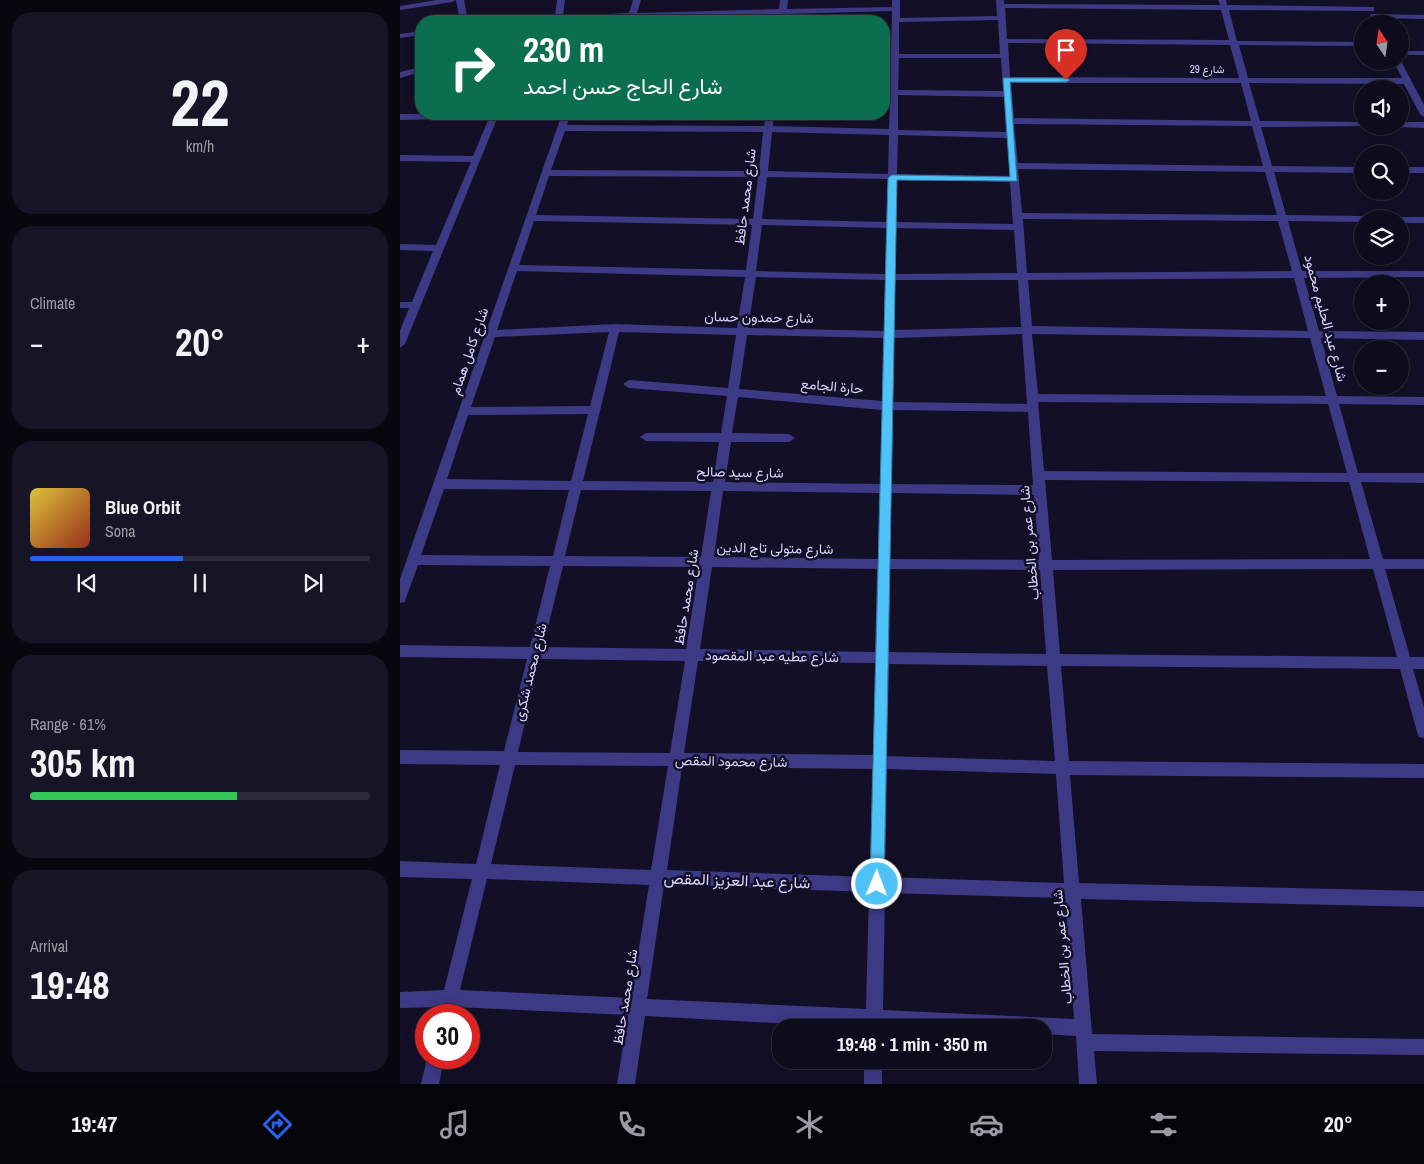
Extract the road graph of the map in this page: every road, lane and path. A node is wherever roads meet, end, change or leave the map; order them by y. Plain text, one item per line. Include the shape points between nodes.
1 (452, 0) edge
2 (460, 0) edge
3 (561, 0) edge
4 (637, 0) edge
5 (784, 0) edge
6 (1366, 0) edge
7 (1223, 4) edge
8 (400, 8) edge
9 (1000, 8) edge
10 (895, 10) edge
11 (782, 11) junction
12 (463, 15) edge
13 (559, 15) edge
14 (633, 15) edge
15 (696, 15) edge
16 (782, 15) edge
17 (1361, 15) edge
18 (1374, 15) edge
19 (1409, 17) edge
20 (1424, 17) edge
21 (415, 34) edge
22 (400, 36) edge
23 (1003, 40) junction
24 (1234, 43) junction
25 (1354, 44) edge
26 (891, 50) edge
27 (1409, 53) edge
28 (1424, 53) edge
29 (1004, 56) junction
30 (415, 71) edge
31 (890, 71) edge
32 (400, 75) edge
33 (1006, 80) junction
34 (1244, 81) junction
35 (1354, 81) edge
36 (1409, 85) edge
37 (890, 92) edge
38 (1412, 92) junction
39 (1424, 92) edge
40 (1007, 94) junction
41 (890, 100) edge
42 (1424, 114) edge
43 (400, 117) edge
44 (415, 117) edge
45 (492, 120) edge
46 (564, 120) edge
47 (769, 120) edge
48 (1010, 122) junction
49 (1256, 124) junction
50 (1354, 125) edge
51 (1409, 125) edge
52 (1424, 126) edge
53 (561, 128) junction
54 (768, 129) junction
55 (894, 132) junction
56 (1011, 135) junction
57 (400, 158) edge
58 (476, 159) junction
59 (1013, 166) junction
60 (1269, 169) junction
61 (1354, 170) edge
62 (1409, 170) edge
63 (1424, 170) edge
64 (546, 172) junction
65 (763, 174) junction
66 (892, 178) junction
67 (1014, 179) junction
68 (530, 218) junction
69 (1282, 219) junction
70 (1354, 219) edge
71 (1409, 220) edge
72 (1424, 220) edge
73 (757, 221) junction
74 (1018, 221) junction
75 (891, 225) junction
76 (400, 248) edge
77 (440, 248) junction
78 (513, 268) junction
79 (751, 274) junction
80 (1298, 274) junction
81 (1424, 274) edge
82 (1023, 276) junction
83 (890, 277) junction
84 (400, 305) edge
85 (416, 305) junction
86 (615, 328) junction
87 (1027, 330) junction
88 (742, 331) junction
89 (888, 333) junction
90 (490, 334) junction
91 (1314, 334) junction
92 (1424, 336) edge
93 (400, 344) edge
94 (629, 384) dead end
95 (732, 392) junction
96 (1333, 400) junction
97 (1424, 401) edge
98 (1033, 403) junction
99 (887, 406) junction
100 (595, 410) junction
101 (464, 411) junction
102 (646, 437) dead end
103 (726, 438) junction
104 (788, 438) dead end
105 (1039, 475) junction
106 (1354, 477) junction
107 (1424, 478) edge
108 (439, 484) junction
109 (576, 486) junction
110 (718, 487) junction
111 (885, 489) junction
112 (1040, 490) junction
113 (413, 560) junction
114 (558, 561) junction
115 (706, 562) junction
116 (884, 564) junction
117 (1379, 564) junction
118 (1424, 564) edge
119 (1047, 565) junction
120 (400, 598) edge
121 (400, 651) edge
122 (535, 652) junction
123 (692, 655) junction
124 (882, 657) junction
125 (1054, 660) junction
126 (1405, 662) junction
127 (1424, 662) edge
128 (1424, 732) edge
129 (400, 757) edge
130 (509, 758) junction
131 (676, 760) junction
132 (879, 762) junction
133 (1063, 768) junction
134 (1424, 771) edge
135 (400, 869) edge
136 (482, 871) junction
137 (658, 877) junction
138 (877, 884) junction
139 (1073, 891) junction
140 (1424, 899) edge
141 (450, 998) junction
142 (400, 1000) edge
143 (449, 1004) edge
144 (638, 1008) junction
145 (811, 1019) edge
146 (874, 1019) edge
147 (1052, 1033) edge
148 (1084, 1035) junction
149 (1424, 1048) edge
150 (433, 1069) edge
151 (873, 1069) edge
152 (430, 1084) edge
153 (626, 1084) edge
154 (872, 1084) edge
155 (1088, 1084) edge

1 - 8 street
2 - 12 street
3 - 13 street
4 - 14 street
5 - 11 street
6 - 18 street
7 - 9 street
7 - 17 street
7 - 24 street, شارع عبد الحليم محمود
9 - 10 street
9 - 23 street, شارع عمر بن الخطاب
10 - 11 street
10 - 26 street
11 - 15 street
11 - 16 street
19 - 20 street
21 - 22 street
23 - 24 street
23 - 29 street, شارع عمر بن الخطاب
24 - 25 street
24 - 34 street, شارع عبد الحليم محمود
26 - 29 street
26 - 31 street
27 - 28 street
29 - 33 street, شارع عمر بن الخطاب
30 - 32 street
33 - 34 street, شارع 29
33 - 40 street, شارع عمر بن الخطاب
34 - 35 street, شارع 29
34 - 49 street, شارع عبد الحليم محمود
36 - 38 street
37 - 40 street
38 - 39 street
38 - 42 street
40 - 48 street, شارع عمر بن الخطاب
41 - 55 street
43 - 44 street
45 - 58 street
46 - 53 street, شارع كامل همام
47 - 54 street, شارع محمد حافظ
48 - 49 street
48 - 56 street, شارع عمر بن الخطاب
49 - 50 street
49 - 60 street, شارع عبد الحليم محمود
51 - 52 street
53 - 54 street
53 - 64 street, شارع كامل همام
54 - 55 street
54 - 65 street, شارع محمد حافظ
55 - 56 street
55 - 66 street
56 - 59 street, شارع عمر بن الخطاب
57 - 58 street
58 - 77 street
59 - 60 street
59 - 67 street, شارع عمر بن الخطاب
60 - 61 street
60 - 69 street, شارع عبد الحليم محمود
62 - 63 street
64 - 65 street
64 - 68 street, شارع كامل همام
65 - 66 street
65 - 73 street, شارع محمد حافظ
66 - 67 street
66 - 75 street
67 - 74 street, شارع عمر بن الخطاب
68 - 73 street
68 - 78 street, شارع كامل همام
69 - 70 street
69 - 74 street
69 - 80 street, شارع عبد الحليم محمود
71 - 72 street
73 - 75 street
73 - 79 street, شارع محمد حافظ
74 - 75 street
74 - 82 street, شارع عمر بن الخطاب
75 - 83 street
76 - 77 street
77 - 85 street
78 - 79 street
78 - 90 street, شارع كامل همام
79 - 83 street
79 - 88 street, شارع محمد حافظ
80 - 81 street
80 - 82 street
80 - 91 street, شارع عبد الحليم محمود
82 - 83 street
82 - 87 street, شارع عمر بن الخطاب
83 - 89 street
84 - 85 street
85 - 93 street
86 - 88 street, شارع حمدون حسان
86 - 90 street, شارع حمدون حسان
86 - 100 street, شارع محمد شكرى
87 - 89 street, شارع حمدون حسان
87 - 91 street, شارع حمدون حسان
87 - 98 street, شارع عمر بن الخطاب
88 - 89 street, شارع حمدون حسان
88 - 95 street, شارع محمد حافظ
89 - 99 street
90 - 101 street, شارع كامل همام
91 - 92 street, شارع حمدون حسان
91 - 96 street, شارع عبد الحليم محمود
94 - 95 street, حارة الجامع
95 - 99 street, حارة الجامع
95 - 103 street, شارع محمد حافظ
96 - 97 street, حارة الجامع
96 - 98 street, حارة الجامع
96 - 106 street, شارع عبد الحليم محمود
98 - 99 street, حارة الجامع
98 - 105 street, شارع عمر بن الخطاب
99 - 111 street
100 - 101 street
100 - 109 street, شارع محمد شكرى
101 - 108 street, شارع كامل همام
102 - 103 street
103 - 104 street
103 - 110 street, شارع محمد حافظ
105 - 106 street
105 - 112 street, شارع عمر بن الخطاب
106 - 107 street
106 - 117 street, شارع عبد الحليم محمود
108 - 109 street, شارع سيد صالح
108 - 113 street, شارع كامل همام
109 - 110 street, شارع سيد صالح
109 - 114 street, شارع محمد شكرى
110 - 111 street, شارع سيد صالح
110 - 115 street, شارع محمد حافظ
111 - 112 street, شارع سيد صالح
111 - 116 street
112 - 119 street, شارع عمر بن الخطاب
113 - 114 street, شارع متولى تاج الدين
113 - 120 street, شارع كامل همام
114 - 115 street, شارع متولى تاج الدين
114 - 122 street, شارع محمد شكرى
115 - 116 street, شارع متولى تاج الدين
115 - 123 street, شارع محمد حافظ
116 - 119 street, شارع متولى تاج الدين
116 - 124 street
117 - 118 street, شارع متولى تاج الدين
117 - 119 street, شارع متولى تاج الدين
117 - 126 street, شارع عبد الحليم محمود
119 - 125 street, شارع عمر بن الخطاب
121 - 122 street, شارع عطيه عبد المقصود
122 - 123 street, شارع عطيه عبد المقصود
122 - 130 street, شارع محمد شكرى
123 - 124 street, شارع عطيه عبد المقصود
123 - 131 street, شارع محمد حافظ
124 - 125 street, شارع عطيه عبد المقصود
124 - 132 street
125 - 126 street, شارع عطيه عبد المقصود
125 - 133 street, شارع عمر بن الخطاب
126 - 127 street, شارع عطيه عبد المقصود
126 - 128 street, شارع عبد الحليم محمود
129 - 130 street, شارع محمود المقص
130 - 131 street, شارع محمود المقص
130 - 136 street, شارع محمد شكرى
131 - 132 street, شارع محمود المقص
131 - 137 street, شارع محمد حافظ
132 - 133 street, شارع محمود المقص
132 - 138 street
133 - 134 street, شارع محمود المقص
133 - 139 street, شارع عمر بن الخطاب
135 - 136 street, شارع عبد العزيز المقص
136 - 137 street, شارع عبد العزيز المقص
136 - 141 street, شارع محمد شكرى
137 - 138 street, شارع عبد العزيز المقص
137 - 144 street, شارع محمد حافظ
138 - 139 street, شارع عبد العزيز المقص
138 - 146 street
139 - 140 street, شارع عبد العزيز المقص
139 - 148 street, شارع عمر بن الخطاب
141 - 142 street
141 - 143 street, شارع محمد شكرى
141 - 144 street
144 - 145 street
144 - 153 street, شارع محمد حافظ
147 - 148 street
148 - 149 street
148 - 155 street, شارع عمر بن الخطاب
150 - 152 street
151 - 154 street

